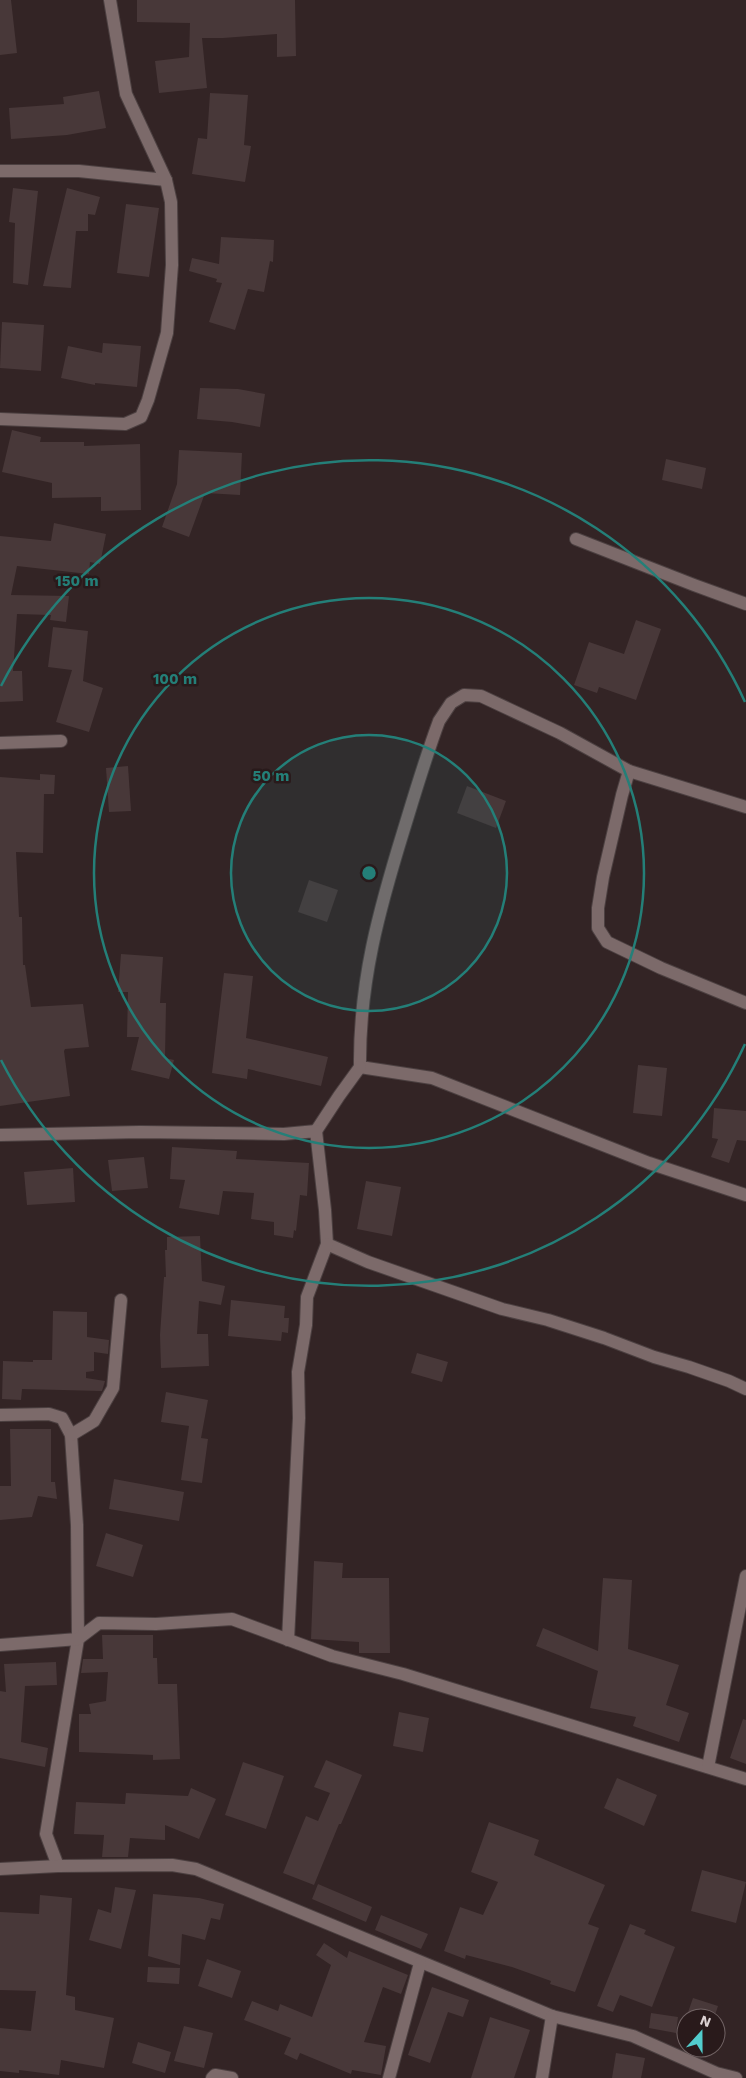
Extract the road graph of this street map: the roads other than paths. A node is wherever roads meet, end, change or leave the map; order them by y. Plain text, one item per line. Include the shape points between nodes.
1 (110, 0) edge
2 (0, 171) edge
3 (166, 180) junction
4 (0, 419) edge
5 (576, 539) dead end
6 (746, 604) edge
7 (61, 741) dead end
8 (0, 743) edge
9 (629, 771) junction
10 (746, 807) edge
11 (746, 1003) edge
12 (360, 1067) junction
13 (316, 1131) junction
14 (0, 1135) edge
15 (746, 1194) edge
16 (327, 1244) junction
17 (120, 1300) dead end
18 (746, 1389) edge
19 (0, 1415) edge
20 (71, 1435) junction
21 (746, 1576) edge
22 (78, 1640) junction
23 (288, 1640) junction
24 (0, 1645) edge
25 (708, 1767) junction
26 (746, 1779) edge
27 (58, 1866) junction
28 (0, 1869) edge
29 (420, 1963) junction
30 (552, 2016) junction
31 (212, 2078) edge
32 (232, 2078) edge
33 (389, 2078) edge
34 (542, 2078) edge
35 (736, 2078) edge

1 - 3 street via 126,94
2 - 3 street via 79,171
3 - 4 street via 172,265 167,333 141,417 125,424
5 - 6 street
7 - 8 street
9 - 10 street
9 - 11 street via 603,877 598,928 607,942
9 - 12 street via 560,733 481,696 464,695 451,703 439,720 430,744 378,917 363,999
12 - 13 street
12 - 15 street via 432,1078 649,1163
13 - 14 street via 284,1134 140,1132
13 - 16 street
16 - 18 street via 368,1262 502,1309 604,1338
16 - 23 street via 307,1298 298,1372 299,1418
17 - 20 street via 113,1388 94,1421
19 - 20 street via 49,1414 62,1418
20 - 22 street via 77,1525
21 - 25 street
22 - 23 street via 99,1624 232,1619
22 - 24 street
22 - 27 street via 46,1834
23 - 25 street via 332,1656 403,1674
25 - 26 street
27 - 28 street
27 - 29 street via 172,1865 196,1869
29 - 30 street
29 - 33 street
30 - 34 street
30 - 35 street via 633,2036 716,2073
31 - 32 street via 216,2075

